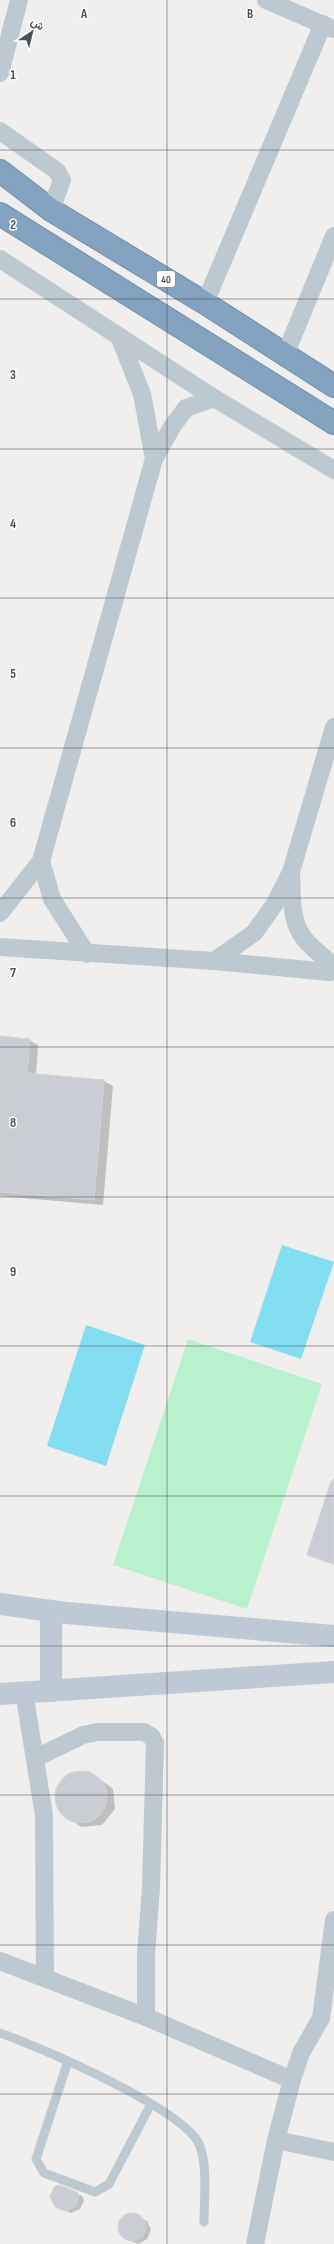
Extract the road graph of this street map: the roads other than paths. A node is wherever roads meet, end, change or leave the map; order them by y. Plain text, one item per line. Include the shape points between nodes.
1 (19, 0) edge
2 (266, 0) edge
3 (328, 27) edge
4 (0, 72) edge
5 (0, 131) edge
6 (0, 172) edge
7 (51, 210) junction
8 (0, 214) edge
9 (334, 236) edge
10 (0, 258) edge
11 (205, 302) junction
12 (241, 326) junction
13 (120, 336) junction
14 (226, 355) junction
15 (285, 355) junction
16 (334, 386) edge
17 (214, 398) junction
18 (334, 423) edge
19 (154, 459) junction
20 (334, 470) edge
21 (334, 727) edge
22 (41, 861) junction
23 (291, 872) junction
24 (0, 913) edge
25 (0, 947) edge
26 (86, 954) junction
27 (214, 961) junction
28 (0, 1604) edge
29 (51, 1611) junction
30 (334, 1636) edge
31 (334, 1672) edge
32 (51, 1691) junction
33 (24, 1692) junction
34 (0, 1694) edge
35 (36, 1758) junction
36 (334, 1920) edge
37 (0, 1961) edge
38 (45, 1978) junction
39 (146, 2017) junction
40 (328, 2019) edge
41 (0, 2033) edge
42 (68, 2061) junction
43 (292, 2080) junction
44 (151, 2104) junction
45 (276, 2140) junction
46 (334, 2152) edge
47 (204, 2222) dead end
48 (256, 2244) edge

1 - 4 street
2 - 3 street
3 - 11 street
5 - 7 street via 57,171 62,180
6 - 7 highway, 40
7 - 11 highway, 40
8 - 14 highway
9 - 15 street
10 - 13 street
11 - 12 highway, 40
12 - 14 highway
12 - 15 highway, 40
13 - 17 street
13 - 19 street via 142,394
14 - 18 highway
15 - 16 highway, 40
17 - 19 street via 186,408 182,412
17 - 20 street
19 - 22 street
21 - 23 street
22 - 24 street
22 - 26 street via 52,899
23 - 27 street via 274,906 254,933
23 - 27 street via 296,924 307,942 330,963 329,972
25 - 26 street
26 - 27 street
28 - 29 street
29 - 30 street
29 - 32 street
31 - 32 street
32 - 33 street
33 - 34 street
33 - 35 street
35 - 38 street via 45,1843
35 - 39 street via 83,1735 98,1732 144,1732 151,1736 155,1743 151,1887 146,1955
36 - 40 street
37 - 38 street
38 - 39 street
39 - 43 street
40 - 43 street via 301,2053
41 - 42 lane
42 - 44 lane
42 - 44 lane via 36,2159 44,2173 95,2192 102,2189 109,2184
43 - 45 street
44 - 47 lane via 175,2120 199,2142 204,2156
45 - 46 street
45 - 48 street

